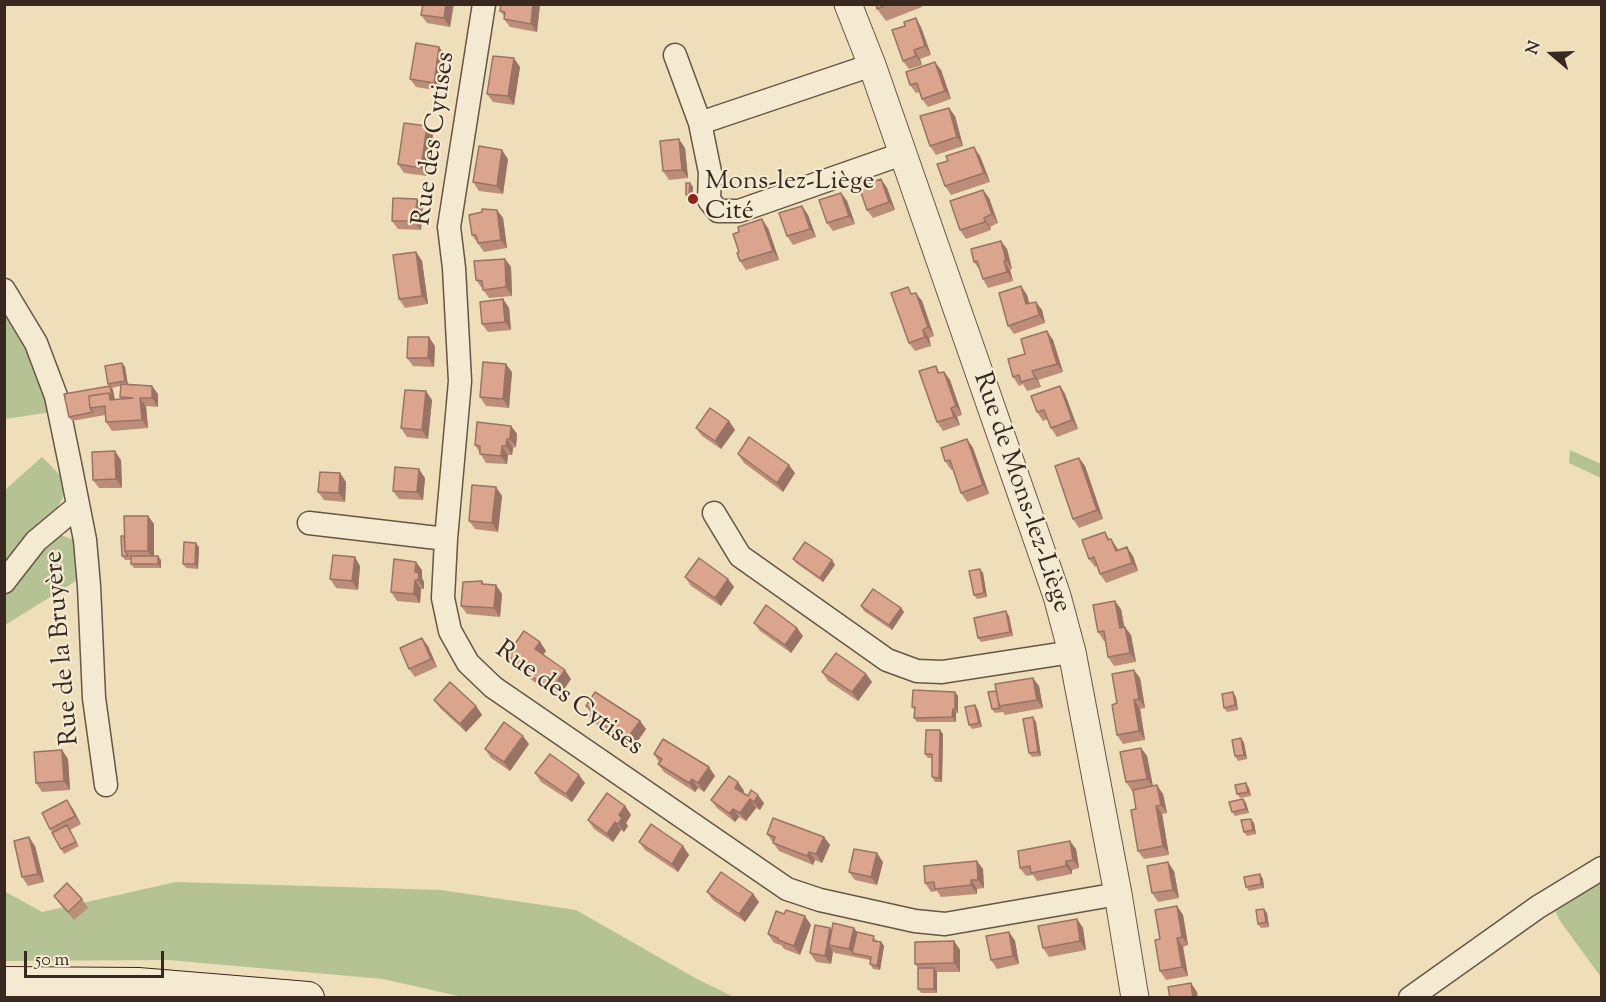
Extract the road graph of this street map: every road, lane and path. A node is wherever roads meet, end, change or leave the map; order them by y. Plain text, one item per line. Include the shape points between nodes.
1 (484, 4) edge
2 (848, 4) edge
3 (675, 55) dead end
4 (872, 65) junction
5 (699, 123) junction
6 (902, 154) junction
7 (4, 290) edge
8 (78, 506) junction
9 (714, 513) dead end
10 (309, 523) dead end
11 (446, 539) junction
12 (4, 582) edge
13 (1072, 652) junction
14 (106, 785) dead end
15 (1602, 868) edge
16 (1118, 894) junction
17 (4, 983) edge
18 (308, 998) edge
19 (1135, 998) edge
20 (1410, 998) edge

1 - 11 street, Rue des Cytises via 449,227 460,381
2 - 4 street, Rue de Mons-lez-Liège
3 - 5 street
4 - 5 street
4 - 6 street, Rue de Mons-lez-Liège
5 - 6 street via 710,172 709,200 718,211 739,211
6 - 13 street, Rue de Mons-lez-Liège via 1044,555
7 - 8 street, Rue de la Bruyère via 36,343 56,396
8 - 12 street, Rue de la Bruyère via 36,541
8 - 14 street, Rue de la Bruyère via 90,586 94,698
9 - 13 street via 740,556 887,660 916,671 942,672
10 - 11 street
11 - 16 street, Rue des Cytises via 443,597 450,631 468,663 493,687 787,889 820,900 945,924
13 - 16 street, Rue de Mons-lez-Liège
15 - 20 street via 1538,907
16 - 19 street, Rue de Mons-lez-Liège
17 - 18 main road via 138,984

